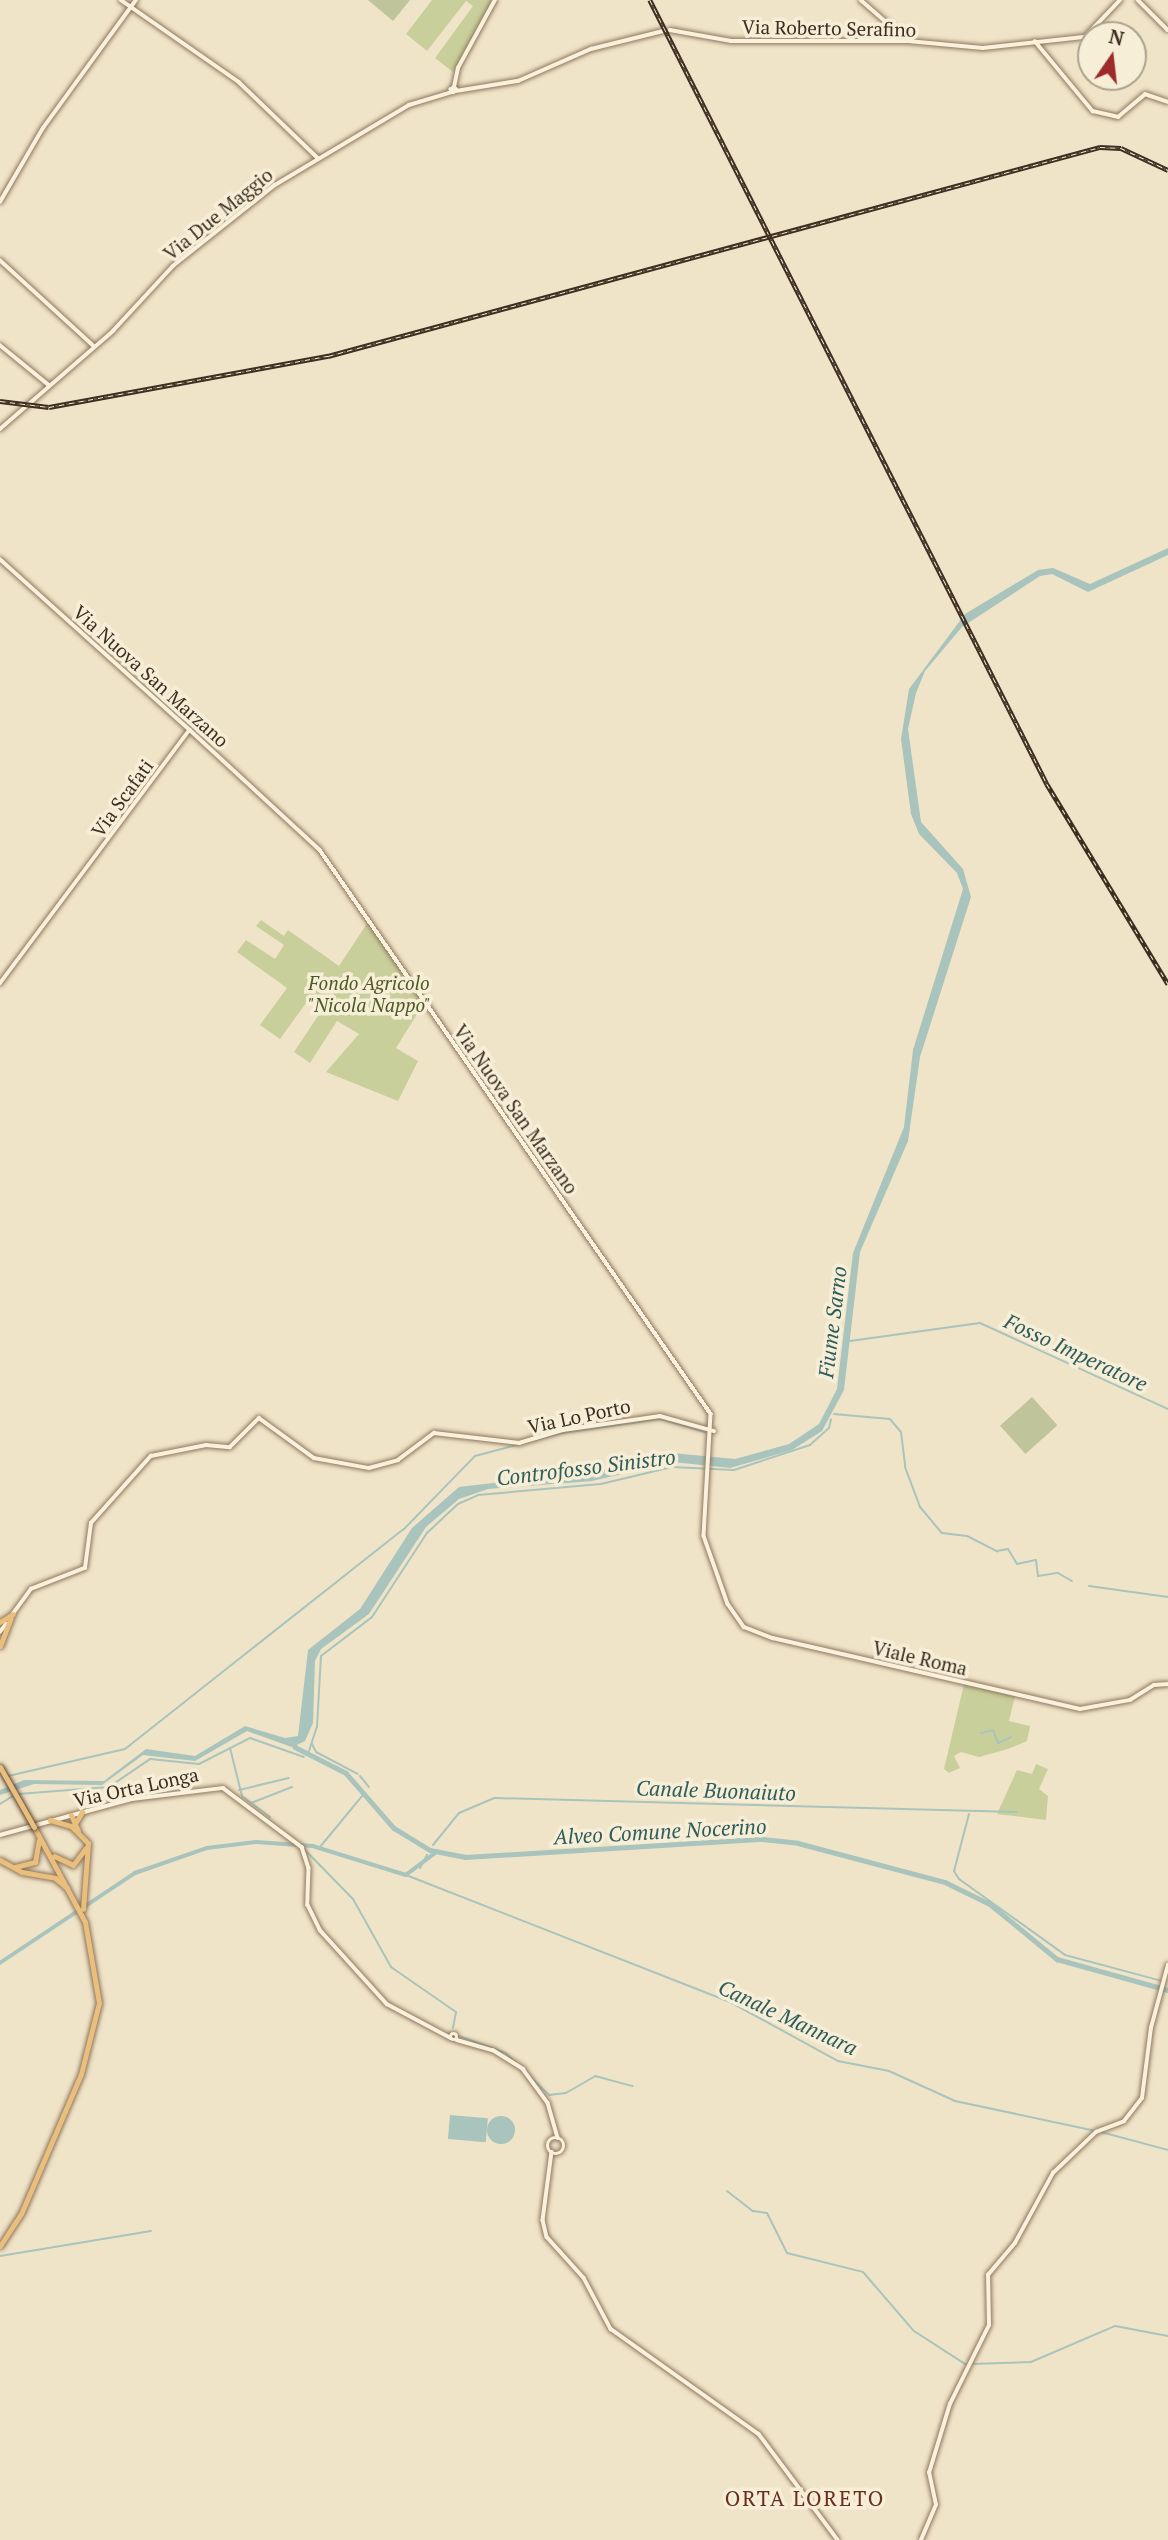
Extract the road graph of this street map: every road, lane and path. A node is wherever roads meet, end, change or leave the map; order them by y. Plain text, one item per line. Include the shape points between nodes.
1 (121, 0) edge
2 (136, 0) edge
3 (495, 0) edge
4 (861, 0) edge
5 (1120, 0) edge
6 (1138, 0) edge
7 (131, 7) junction
8 (670, 30) dead end
9 (1168, 30) edge
10 (663, 31) dead end
11 (908, 41) junction
12 (1035, 41) junction
13 (454, 90) junction
14 (1168, 102) edge
15 (318, 158) junction
16 (0, 202) edge
17 (0, 260) edge
18 (0, 345) edge
19 (94, 346) junction
20 (49, 385) junction
21 (0, 429) edge
22 (0, 559) edge
23 (190, 730) junction
24 (0, 984) edge
25 (714, 1431) junction
26 (12, 1616) junction
27 (0, 1622) edge
28 (0, 1632) edge
29 (0, 1646) edge
30 (1168, 1684) edge
31 (0, 1768) edge
32 (82, 1812) junction
33 (71, 1815) junction
34 (50, 1820) junction
35 (73, 1824) junction
36 (34, 1827) junction
37 (0, 1835) edge
38 (40, 1837) junction
39 (86, 1840) junction
40 (0, 1860) edge
41 (10, 1866) junction
42 (79, 1901) junction
43 (1168, 1965) edge
44 (554, 2128) junction
45 (558, 2138) junction
46 (552, 2140) junction
47 (555, 2153) junction
48 (0, 2246) edge
49 (838, 2540) edge
50 (921, 2540) edge

1 - 7 street
2 - 7 street
3 - 13 street via 455,78
4 - 11 street
5 - 12 street, Via Roberto Serafino via 1085,37
6 - 9 street
7 - 15 street via 233,78
7 - 16 street via 43,128
8 - 11 street, Via Roberto Serafino via 731,41
10 - 13 street, Via Due Maggio via 591,49 510,83
11 - 12 street, Via Roberto Serafino via 966,49
12 - 14 street via 1086,106 1113,117 1145,94
13 - 15 street, Via Due Maggio via 409,105
15 - 19 street, Via Due Maggio via 173,266
17 - 19 street
18 - 20 street
19 - 20 street, Via Due Maggio
20 - 21 street, Via Due Maggio
22 - 23 street, Via Nuova San Marzano
23 - 24 street, Via Scafati
23 - 25 street, Via Nuova San Marzano via 310,838 711,1414
25 - 26 street, Via Lo Porto via 655,1416 563,1430 519,1443 434,1433 398,1461 369,1468 314,1458 259,1418 230,1447 206,1445 151,1456 91,1523 85,1568 31,1588
25 - 30 street, Viale Roma via 707,1474 707,1550 731,1612 755,1633 1080,1709 1129,1701 1154,1685
26 - 27 highway
26 - 28 street, Via Lo Porto
26 - 29 highway
31 - 36 highway, bridge
32 - 33 street, Via Orta Longa
32 - 35 highway
32 - 44 street, Via Orta Longa via 216,1786 271,1820 302,1847 309,1868 308,1905 320,1930 387,2004 450,2036 493,2050 523,2069 548,2103
33 - 34 street, Via Orta Longa
33 - 35 highway
34 - 35 highway
34 - 37 street, Via Orta Longa
35 - 39 highway
36 - 38 highway
36 - 41 highway via 39,1857 24,1868
38 - 39 highway via 57,1860 68,1866 82,1860
38 - 42 highway
39 - 42 highway via 89,1855
40 - 41 highway
41 - 42 highway via 55,1878
42 - 48 highway via 99,1984 96,2028 52,2143
43 - 50 street via 1142,2098 1124,2121 1098,2131 1053,2173 1015,2243 988,2275 989,2325 950,2404 929,2473 936,2505
44 - 45 street
44 - 46 street
45 - 46 street
45 - 47 street via 564,2147
46 - 47 street
47 - 49 street via 543,2220 547,2237 584,2278 611,2329 743,2423 780,2457 791,2483

